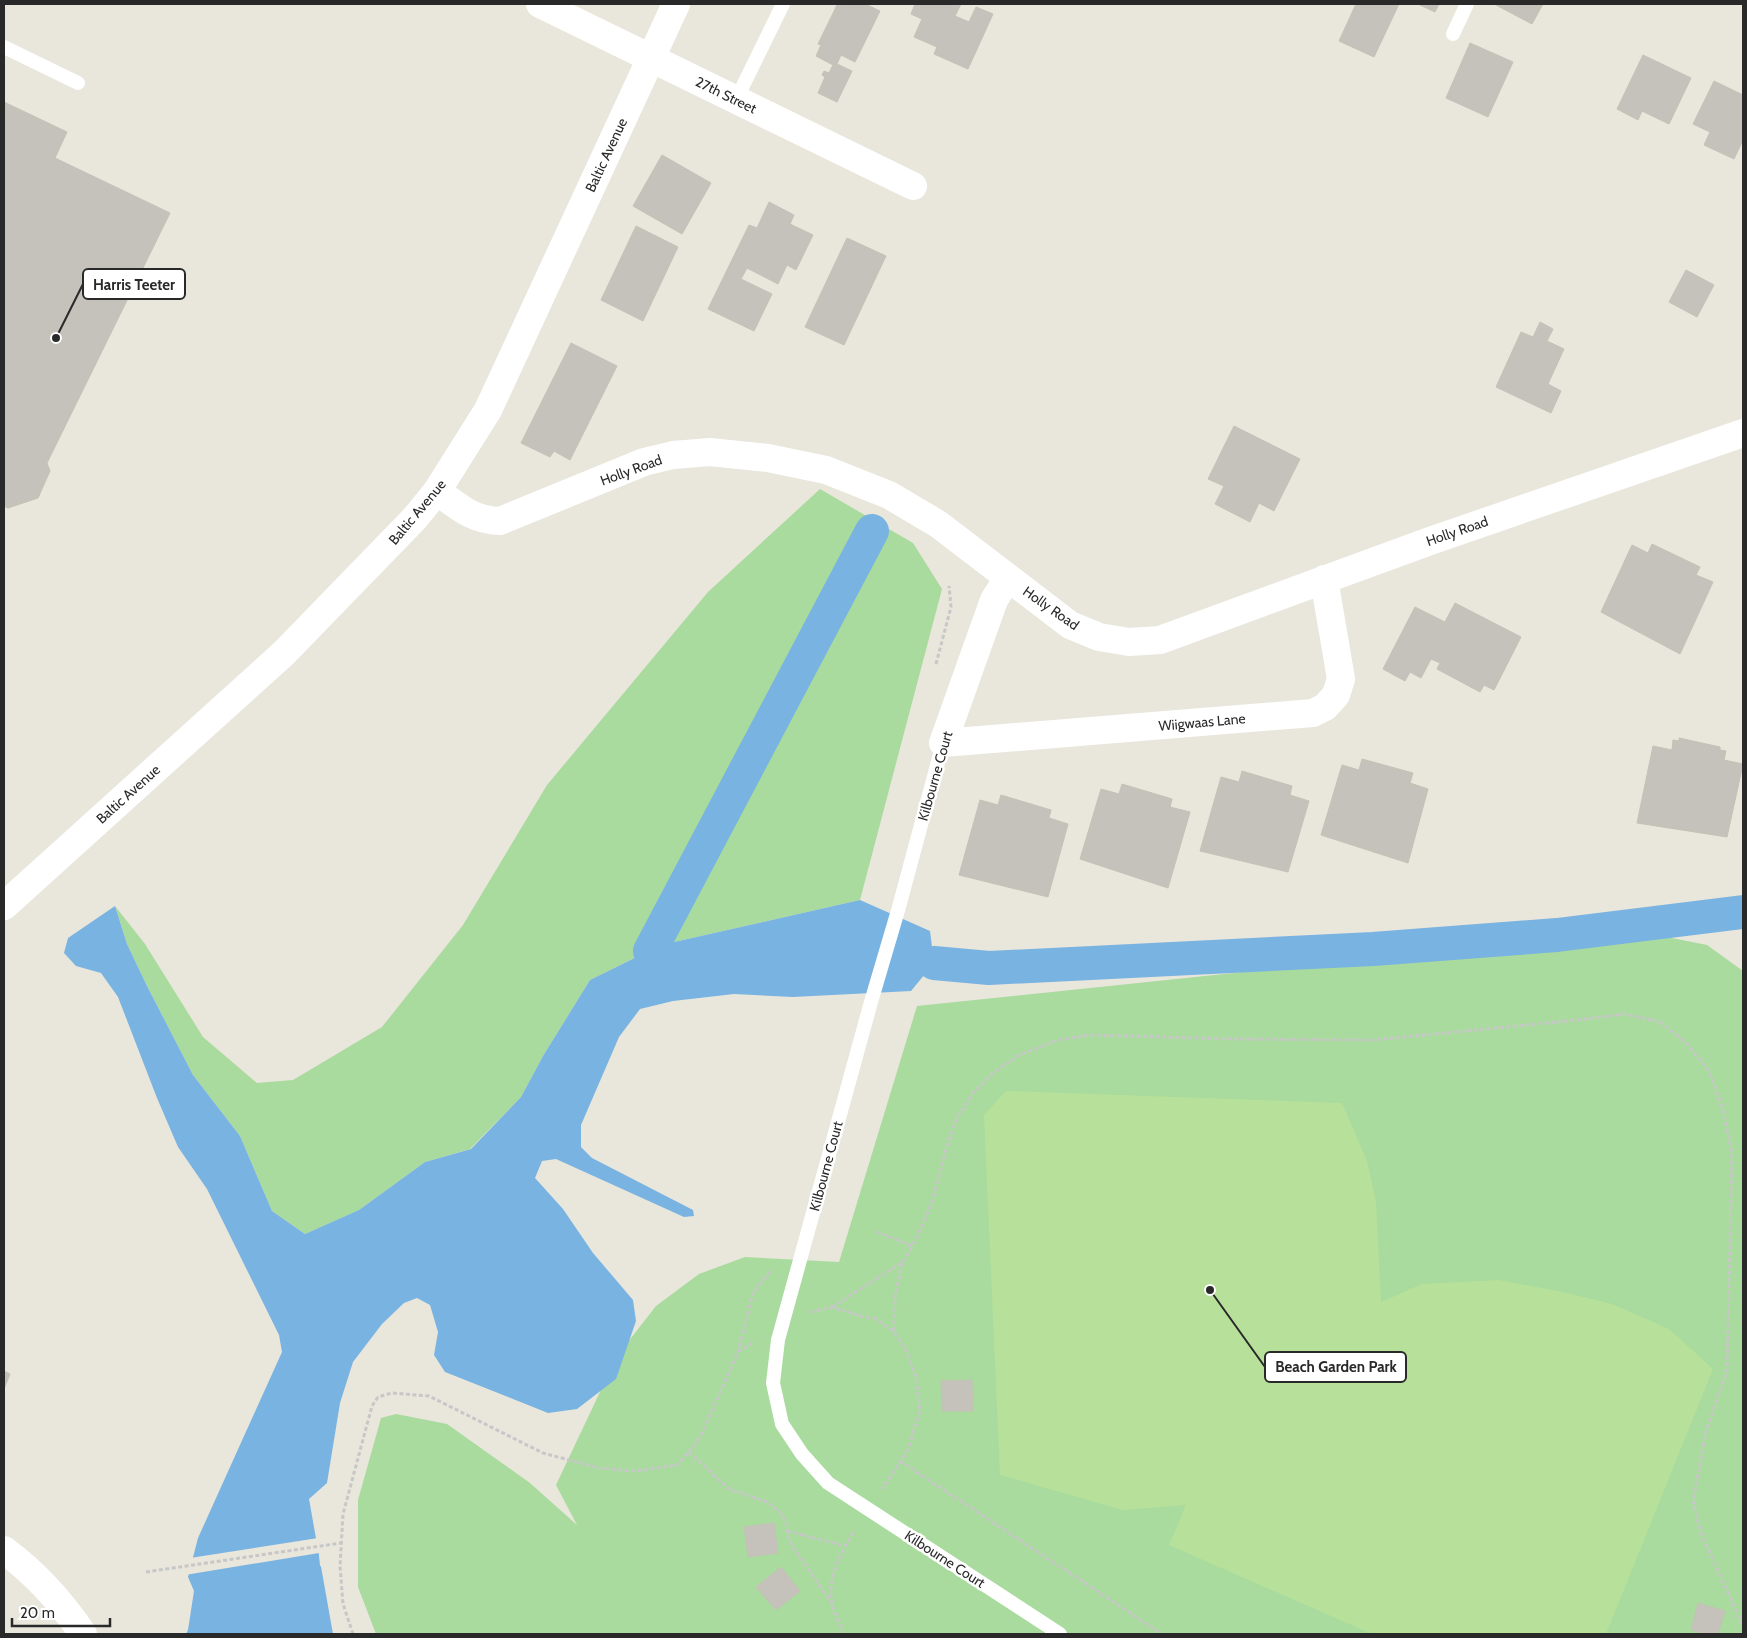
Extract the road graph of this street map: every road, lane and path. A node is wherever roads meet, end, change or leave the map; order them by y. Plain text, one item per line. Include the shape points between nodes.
1 (540, 4) edge
2 (676, 4) edge
3 (784, 4) edge
4 (1467, 4) edge
5 (1453, 34) dead end
6 (4, 47) edge
7 (650, 58) junction
8 (78, 83) dead end
9 (736, 100) junction
10 (913, 186) dead end
11 (1743, 433) edge
12 (437, 491) junction
13 (1008, 578) junction
14 (1324, 579) junction
15 (949, 586) dead end
16 (951, 607) dead end
17 (943, 743) junction
18 (4, 906) edge
19 (877, 1232) dead end
20 (912, 1246) junction
21 (902, 1262) junction
22 (774, 1266) dead end
23 (832, 1306) junction
24 (782, 1326) junction
25 (894, 1332) junction
26 (738, 1352) junction
27 (689, 1452) junction
28 (900, 1461) junction
29 (869, 1510) junction
30 (787, 1531) junction
31 (341, 1542) junction
32 (845, 1546) junction
33 (4, 1550) edge
34 (146, 1572) dead end
35 (832, 1605) junction
36 (1743, 1626) edge
37 (83, 1634) edge
38 (353, 1634) edge
39 (843, 1634) edge
40 (1060, 1634) edge
41 (1162, 1634) edge

1 - 7 street, 27th Street
2 - 7 street, Baltic Avenue
3 - 9 lane
4 - 5 lane
6 - 8 lane
7 - 9 street, 27th Street
7 - 12 street, Baltic Avenue via 488,410
9 - 10 street, 27th Street
11 - 14 street, Holly Road
12 - 13 street, Holly Road via 469,514 500,521 644,462 673,455 710,452 768,458 826,470 889,495 938,524
12 - 18 street, Baltic Avenue via 415,518 284,653
13 - 14 street, Holly Road via 1070,625 1099,637 1129,642 1160,640
13 - 17 street, Kilbourne Court via 994,600
14 - 17 street, Wiigwaas Lane via 1341,679 1336,695 1325,707 1313,713
15 - 16 path
17 - 24 lane, Kilbourne Court
19 - 20 path
20 - 21 path
20 - 36 path via 931,1205 956,1120 973,1093 993,1072 1019,1055 1058,1040 1089,1035 1373,1040 1624,1014 1661,1022 1687,1044 1709,1071 1722,1106 1732,1153 1727,1371 1706,1431 1693,1501 1701,1533
21 - 23 path
21 - 25 path via 895,1297
22 - 26 path via 754,1293
23 - 24 path via 807,1313
23 - 25 path via 876,1319
24 - 26 path
24 - 29 lane, Kilbourne Court via 773,1383 782,1424 802,1454 828,1483
25 - 28 path via 905,1348 916,1377 920,1410 908,1450
26 - 27 path via 702,1433
27 - 30 path via 729,1489 767,1502 780,1512
27 - 31 path via 677,1465 635,1471 598,1468 543,1453 429,1396 392,1393 378,1397 372,1406 343,1514
28 - 29 path
28 - 41 path
29 - 32 path
29 - 40 lane, Kilbourne Court
30 - 32 path
30 - 35 path via 789,1541
31 - 34 path
31 - 38 path via 343,1604
32 - 35 path via 835,1570
33 - 37 street via 47,1589
35 - 39 path

